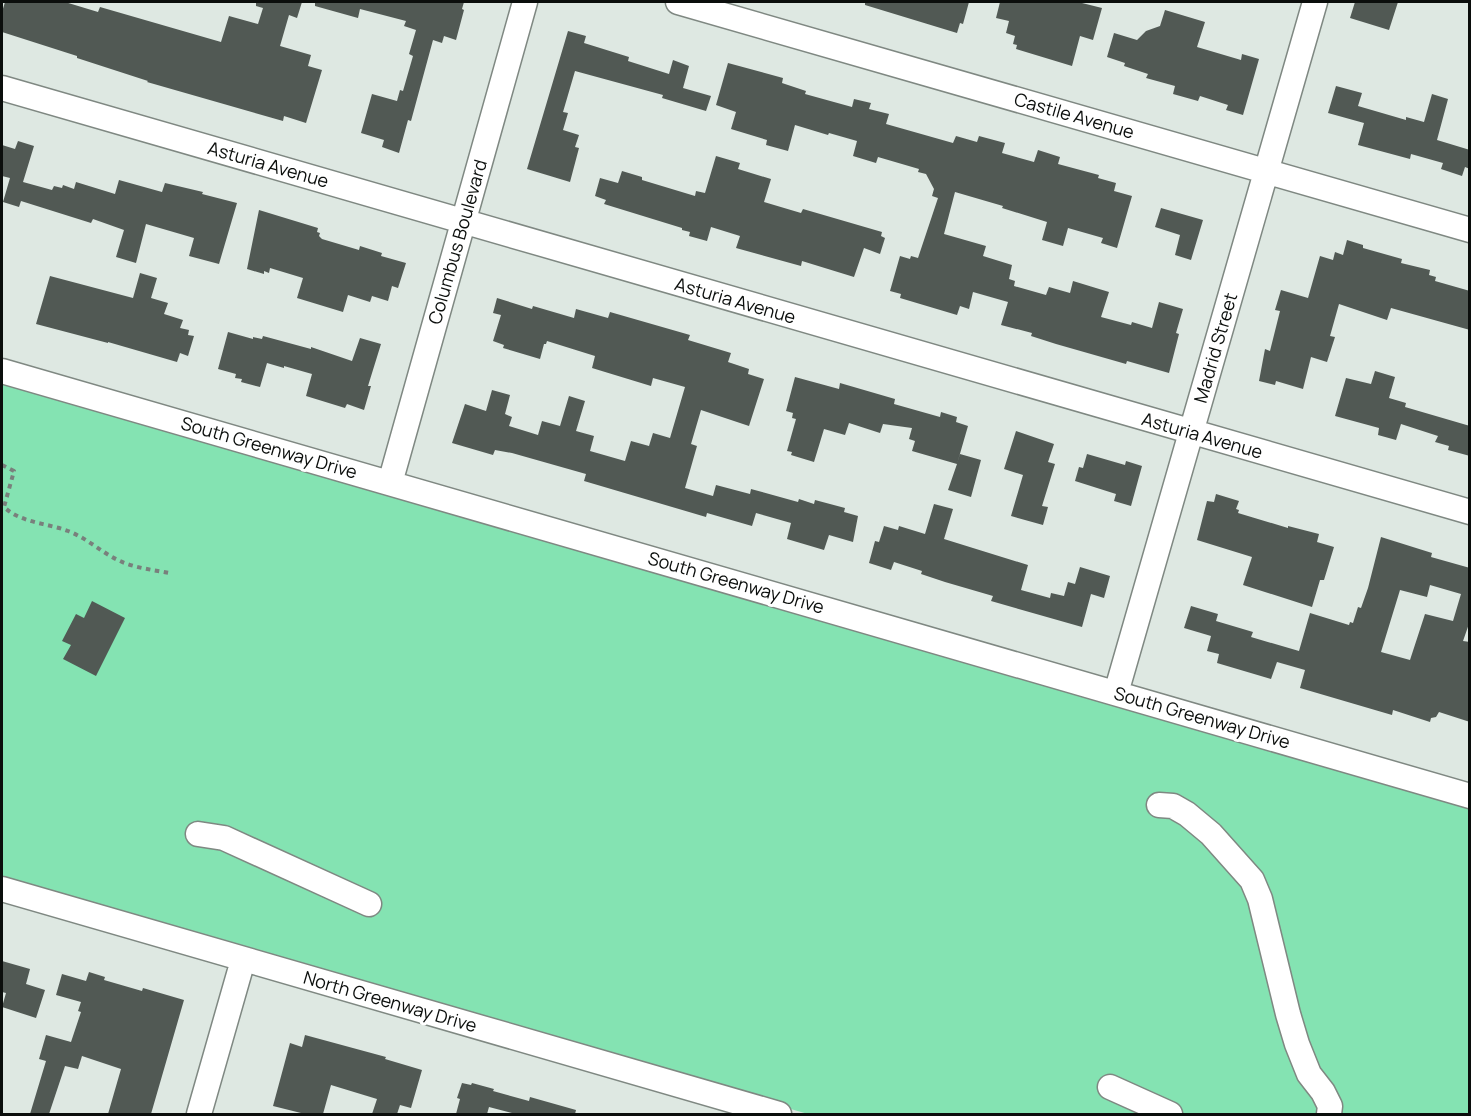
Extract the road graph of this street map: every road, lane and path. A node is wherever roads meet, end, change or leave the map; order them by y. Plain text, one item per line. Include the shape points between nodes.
1 (525, 2) edge
2 (678, 2) edge
3 (1315, 2) edge
4 (2, 87) edge
5 (1266, 171) junction
6 (463, 222) junction
7 (1470, 230) edge
8 (2, 371) edge
9 (1191, 433) junction
10 (2, 465) edge
11 (390, 483) junction
12 (1470, 512) edge
13 (170, 573) dead end
14 (1116, 693) junction
15 (1470, 795) edge
16 (1159, 805) dead end
17 (198, 834) dead end
18 (2, 890) edge
19 (369, 904) dead end
20 (243, 960) junction
21 (1110, 1087) dead end
22 (199, 1114) edge
23 (779, 1114) edge
24 (1170, 1114) edge
25 (1329, 1114) edge

1 - 6 street, Columbus Boulevard
2 - 5 street, Castile Avenue
3 - 5 street, Madrid Street
4 - 6 street, Asturia Avenue
5 - 7 street, Castile Avenue
5 - 9 street, Madrid Street
6 - 9 street, Asturia Avenue
6 - 11 street, Columbus Boulevard
8 - 11 street, South Greenway Drive
9 - 12 street, Asturia Avenue
9 - 14 street, Madrid Street
10 - 13 path via 14,471 4,507 8,511 72,532 121,562
11 - 14 street, South Greenway Drive
14 - 15 street, South Greenway Drive
16 - 25 street via 1173,806 1187,814 1211,834 1252,880 1297,1044 1330,1106
17 - 19 street via 224,838
18 - 20 street, North Greenway Drive
20 - 22 street
20 - 23 street, North Greenway Drive
21 - 24 street

